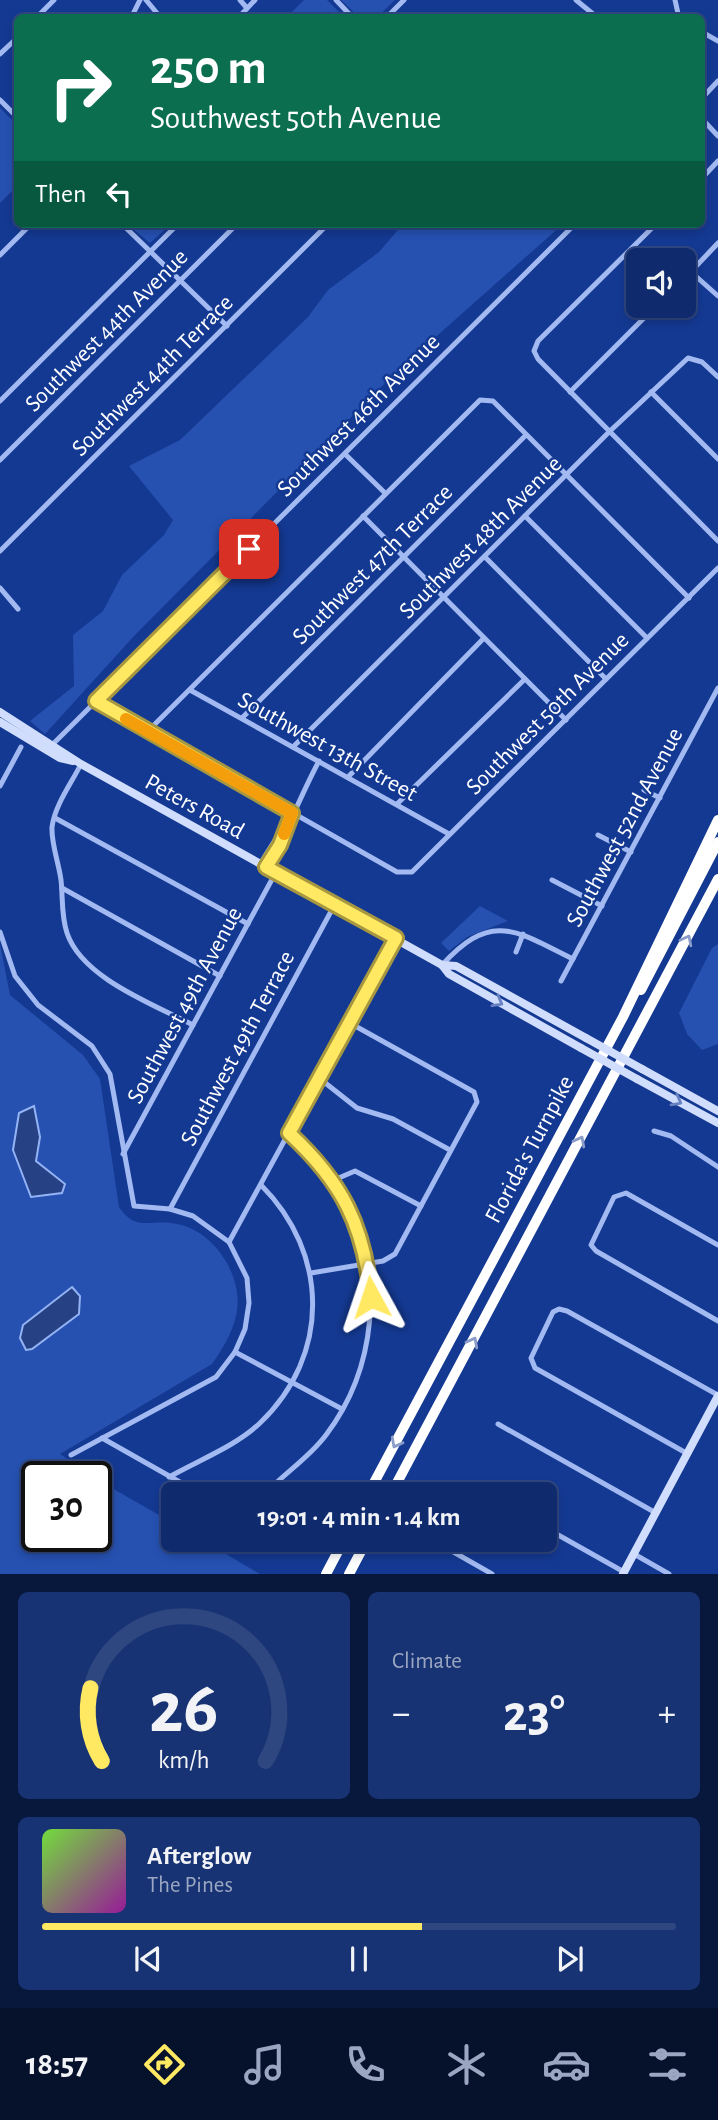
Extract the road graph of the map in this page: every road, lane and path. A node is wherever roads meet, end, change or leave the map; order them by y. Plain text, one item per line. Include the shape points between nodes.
1 (54, 0) edge
2 (146, 0) edge
3 (240, 0) edge
4 (255, 0) edge
5 (336, 0) edge
6 (404, 0) edge
7 (576, 0) edge
8 (247, 8) junction
9 (40, 14) edge
10 (158, 14) edge
11 (242, 14) edge
12 (349, 14) edge
13 (390, 14) edge
14 (593, 14) edge
15 (14, 41) edge
16 (0, 54) edge
17 (718, 81) edge
18 (705, 95) edge
19 (0, 100) edge
20 (14, 114) edge
21 (705, 122) edge
22 (718, 136) edge
23 (718, 161) edge
24 (705, 175) edge
25 (27, 228) edge
26 (126, 228) edge
27 (174, 228) edge
28 (233, 228) edge
29 (324, 228) edge
30 (571, 228) edge
31 (652, 228) edge
32 (718, 243) edge
33 (151, 251) junction
34 (0, 255) edge
35 (696, 267) edge
36 (696, 276) edge
37 (181, 281) junction
38 (718, 296) edge
39 (644, 318) edge
40 (227, 326) junction
41 (718, 377) edge
42 (570, 392) junction
43 (651, 392) junction
44 (0, 401) edge
45 (609, 432) junction
46 (526, 435) junction
47 (345, 454) junction
48 (718, 459) edge
49 (0, 460) edge
50 (567, 475) junction
51 (385, 493) junction
52 (363, 516) junction
53 (525, 516) junction
54 (718, 541) edge
55 (0, 551) edge
56 (404, 557) junction
57 (485, 557) junction
58 (718, 568) edge
59 (0, 588) edge
60 (444, 597) junction
61 (689, 598) junction
62 (18, 608) dead end
63 (484, 638) junction
64 (647, 638) junction
65 (525, 678) junction
66 (606, 679) junction
67 (718, 688) edge
68 (190, 690) junction
69 (96, 701) junction
70 (0, 712) edge
71 (242, 718) junction
72 (566, 720) junction
73 (0, 722) edge
74 (147, 732) junction
75 (21, 747) dead end
76 (293, 747) junction
77 (49, 748) junction
78 (319, 761) junction
79 (78, 763) junction
80 (348, 777) junction
81 (0, 786) edge
82 (644, 790) dead end
83 (660, 798) junction
84 (397, 804) junction
85 (292, 813) junction
86 (55, 818) junction
87 (718, 820) edge
88 (449, 834) junction
89 (598, 835) dead end
90 (718, 842) edge
91 (631, 852) junction
92 (263, 865) junction
93 (276, 872) junction
94 (718, 879) edge
95 (552, 880) dead end
96 (62, 888) junction
97 (335, 904) junction
98 (602, 906) junction
99 (248, 924) junction
100 (0, 932) edge
101 (523, 934) junction
102 (396, 938) junction
103 (516, 952) dead end
104 (573, 959) junction
105 (442, 965) junction
106 (220, 976) junction
107 (561, 981) dead end
108 (623, 1017) junction
109 (348, 1022) junction
110 (193, 1025) junction
111 (319, 1078) junction
112 (718, 1111) edge
113 (718, 1123) edge
114 (654, 1131) dead end
115 (289, 1133) junction
116 (450, 1150) junction
117 (124, 1154) junction
118 (718, 1167) edge
119 (334, 1180) junction
120 (261, 1185) junction
121 (421, 1206) junction
122 (170, 1209) junction
123 (229, 1242) junction
124 (718, 1245) edge
125 (368, 1263) junction
126 (312, 1273) junction
127 (718, 1321) edge
128 (235, 1352) junction
129 (290, 1382) junction
130 (718, 1396) edge
131 (341, 1409) junction
132 (499, 1424) dead end
133 (102, 1438) junction
134 (688, 1454) junction
135 (71, 1455) dead end
136 (169, 1476) junction
137 (180, 1482) edge
138 (279, 1482) edge
139 (375, 1482) edge
140 (397, 1482) edge
141 (656, 1513) junction
142 (557, 1534) edge
143 (338, 1552) edge
144 (361, 1552) edge
145 (454, 1552) edge
146 (634, 1554) junction
147 (624, 1573) edge
148 (326, 1574) edge
149 (349, 1574) edge
150 (492, 1574) edge
151 (669, 1574) edge

1 - 9 street
2 - 10 street
3 - 8 street
4 - 8 street
5 - 12 street
6 - 13 street
7 - 14 street
8 - 11 street
15 - 16 street
17 - 18 street
19 - 20 street
21 - 22 street
23 - 24 street
25 - 34 street
26 - 33 street
27 - 33 street
28 - 37 street, Southwest 44th Avenue
29 - 40 street, Southwest 44th Terrace
30 - 47 street, Southwest 46th Avenue
31 - 42 street via 538,341 534,351
32 - 35 street
33 - 37 street
33 - 44 street
36 - 38 street
37 - 40 street
37 - 49 street, Southwest 44th Avenue
39 - 42 street
40 - 55 street, Southwest 44th Terrace
41 - 43 street, Southwest 48th Avenue via 702,362 688,358
42 - 45 street
43 - 45 street, Southwest 48th Avenue
43 - 48 street
45 - 50 street, Southwest 48th Avenue
45 - 54 street
46 - 50 street
46 - 51 street via 486,398
46 - 56 street, Southwest 47th Terrace
47 - 51 street
47 - 69 street, Southwest 46th Avenue
50 - 53 street, Southwest 48th Avenue
50 - 61 street
51 - 52 street
52 - 56 street
52 - 68 street
53 - 57 street, Southwest 48th Avenue
53 - 64 street
56 - 60 street
56 - 71 street, Southwest 47th Terrace
57 - 60 street, Southwest 48th Avenue
57 - 66 street
58 - 61 street, Southwest 50th Avenue
59 - 62 street
60 - 63 street
60 - 76 street, Southwest 48th Avenue
61 - 64 street, Southwest 50th Avenue
63 - 65 street
63 - 80 street
64 - 66 street, Southwest 50th Avenue
65 - 72 street
65 - 84 street
66 - 72 street, Southwest 50th Avenue
67 - 83 street, Southwest 52nd Avenue
68 - 71 street, Southwest 13th Street
68 - 74 street
69 - 74 street
69 - 77 street, Southwest 46th Avenue
70 - 77 main road, Peters Road
71 - 76 street, Southwest 13th Street
72 - 88 street, Southwest 50th Avenue
73 - 77 main road, Peters Road
74 - 85 street
75 - 81 street
76 - 78 street, Southwest 13th Street
77 - 79 main road, Peters Road
78 - 80 street, Southwest 13th Street
78 - 85 street
79 - 86 street
79 - 92 main road, Peters Road
80 - 84 street, Southwest 13th Street
82 - 83 street
83 - 91 street, Southwest 52nd Avenue
84 - 88 street, Southwest 13th Street
85 - 88 street, Southwest 50th Avenue via 397,872 412,872
85 - 92 street via 280,845
86 - 96 street via 52,830
86 - 99 street
87 - 108 highway, Florida's Turnpike
89 - 91 street
90 - 108 highway via 651,976
91 - 98 street, Southwest 52nd Avenue
92 - 93 main road, Peters Road
93 - 97 main road, Peters Road
93 - 99 street, Southwest 49th Avenue
140 -> 94 highway, Florida's Turnpike
95 - 98 street
96 - 106 street
96 - 110 street via 61,913 67,936 96,973
97 - 102 main road, Peters Road
97 - 122 street, Southwest 49th Terrace
98 - 104 street, Southwest 52nd Avenue
99 - 106 street, Southwest 49th Avenue
100 - 117 street via 22,986 101,1057 113,1086
101 - 103 street
101 - 104 street
101 - 105 street via 505,928 472,937
102 - 105 main road, Peters Road
102 - 109 street
104 - 107 street, Southwest 52nd Avenue
105 - 112 main road, Peters Road, bridge via 456,966
105 -> 113 main road, Peters Road, bridge via 449,974
106 - 110 street, Southwest 49th Avenue
108 -> 139 highway, Florida's Turnpike
109 - 111 street
109 - 116 street via 474,1092 477,1097
110 - 117 street, Southwest 49th Avenue
111 - 115 street
111 - 116 street via 357,1108 393,1119
114 - 118 street via 671,1136
115 - 119 street
115 - 120 street
116 - 121 street
117 - 122 street via 134,1206
119 - 121 street via 355,1171
119 - 125 street via 358,1226
120 - 123 street
120 - 126 street via 303,1242
121 - 125 street via 395,1254
122 - 123 street via 206,1223
123 - 128 street via 247,1278 249,1303
124 - 127 street via 626,1193 614,1197 591,1245
125 - 126 street
125 - 131 street via 368,1336 357,1377
126 - 129 street via 310,1330
128 - 129 street
128 - 133 street via 206,1384
129 - 131 street
129 - 136 street via 259,1424 241,1438
130 - 134 main road
130 - 134 street via 559,1309 553,1312 531,1364
131 - 138 street via 308,1457
132 - 141 street
133 - 135 street
133 - 136 street
134 - 141 main road
136 - 137 street
141 - 146 main road
142 - 147 street
143 - 148 highway
144 - 149 highway
145 - 150 street
146 - 147 main road
146 - 151 street

